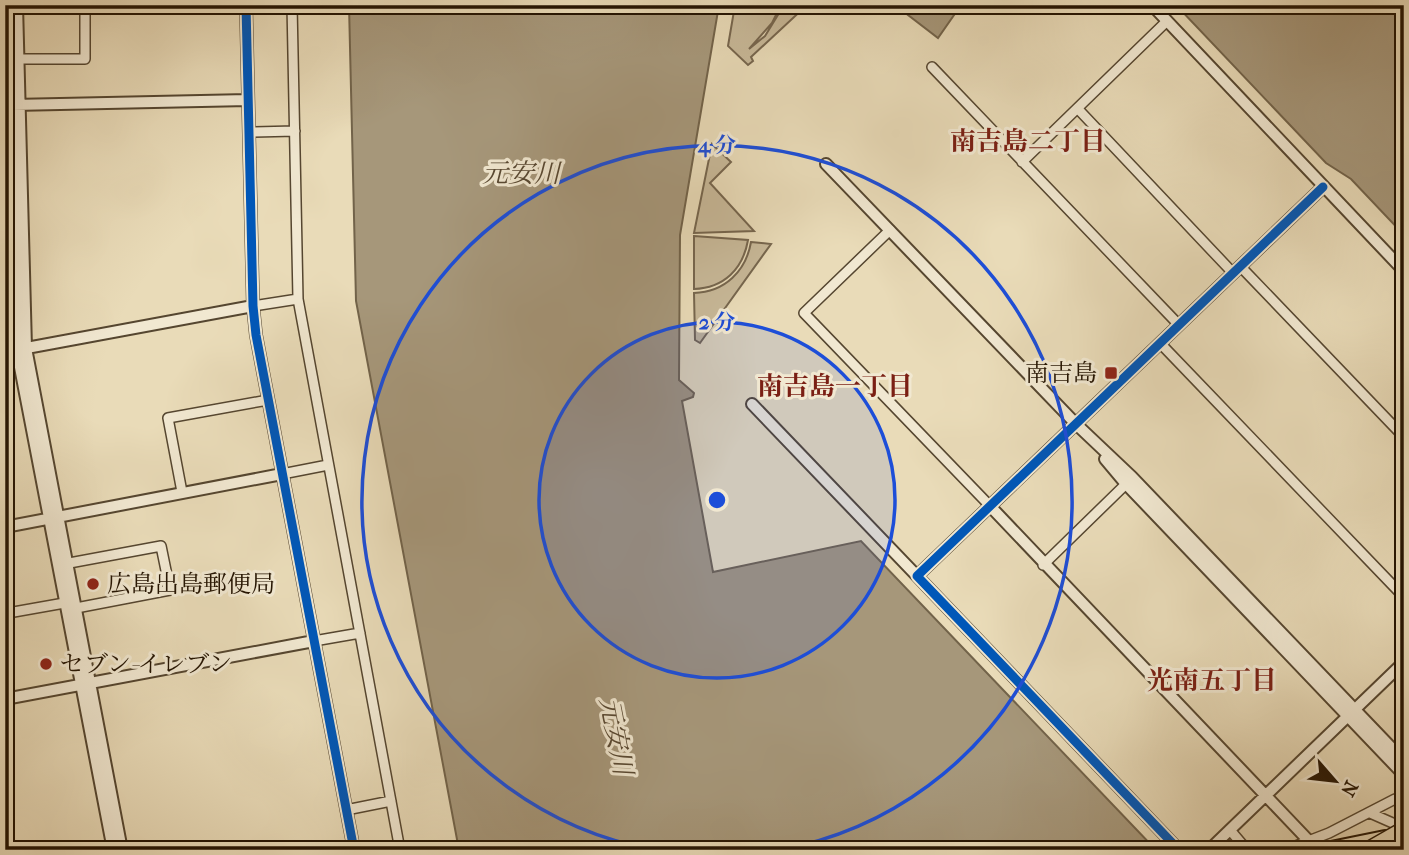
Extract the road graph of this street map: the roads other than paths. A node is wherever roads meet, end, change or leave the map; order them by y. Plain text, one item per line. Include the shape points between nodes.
1 (9, 5) edge
2 (18, 5) edge
3 (85, 5) edge
4 (246, 5) edge
5 (292, 5) edge
6 (1152, 5) edge
7 (1167, 21) junction
8 (14, 59) junction
9 (932, 67) dead end
10 (248, 100) junction
11 (16, 105) junction
12 (1077, 109) junction
13 (12, 125) edge
14 (295, 131) junction
15 (249, 132) junction
16 (1022, 162) junction
17 (825, 164) dead end
18 (1323, 187) junction
19 (890, 230) junction
20 (14, 245) edge
21 (1236, 269) junction
22 (1404, 271) edge
23 (298, 299) junction
24 (253, 306) junction
25 (1179, 325) junction
26 (1160, 343) junction
27 (22, 348) junction
28 (5, 352) edge
29 (268, 400) junction
30 (752, 404) dead end
31 (1076, 424) junction
32 (1404, 437) edge
33 (328, 465) junction
34 (282, 474) junction
35 (1126, 485) junction
36 (182, 492) junction
37 (990, 506) junction
38 (54, 517) junction
39 (5, 527) edge
40 (63, 564) junction
41 (1044, 565) junction
42 (917, 576) junction
43 (5, 597) edge
44 (1404, 597) edge
45 (71, 606) junction
46 (360, 633) junction
47 (314, 640) junction
48 (1401, 669) edge
49 (86, 683) junction
50 (5, 699) edge
51 (1351, 713) junction
52 (1404, 761) edge
53 (1404, 775) edge
54 (1264, 797) junction
55 (1395, 800) dead end
56 (391, 801) junction
57 (346, 810) junction
58 (1370, 813) junction
59 (1230, 830) junction
60 (1404, 831) edge
61 (1308, 841) junction
62 (1404, 846) edge
63 (1332, 848) edge
64 (113, 850) edge
65 (122, 850) edge
66 (354, 850) edge
67 (400, 850) edge
68 (1179, 850) edge
69 (1209, 850) edge
70 (1247, 850) edge
71 (1285, 850) edge
72 (1368, 850) edge
73 (1396, 850) edge

1 - 8 street
2 - 8 street
3 - 8 street via 85,59
4 - 10 street
5 - 14 street
6 - 7 street
7 - 12 street
7 - 18 street
8 - 11 street
9 - 16 street
10 - 11 street
10 - 15 street
11 - 13 street
12 - 16 street
12 - 21 street
13 - 20 street
14 - 15 street
14 - 23 street
15 - 24 street
16 - 25 street
17 - 19 street
18 - 21 street
18 - 22 street
19 - 31 street
19 - 37 street via 804,313
20 - 27 street
21 - 25 street
21 - 32 street
23 - 24 street
23 - 33 street
24 - 27 street
24 - 29 street
25 - 26 street
26 - 31 street
26 - 44 street
27 - 28 street
27 - 38 street
29 - 34 street
29 - 36 street via 168,418
30 - 42 street
31 - 35 street
31 - 37 street
31 - 51 street via 1132,477
33 - 34 street
33 - 46 street
34 - 36 street
34 - 47 street
35 - 41 street
35 - 51 street
36 - 38 street
37 - 41 street
37 - 42 street
38 - 39 street
38 - 40 street
40 - 45 street
40 - 45 street via 161,546 168,579 170,590
41 - 54 street
42 - 68 street
43 - 45 street via 8,613
45 - 49 street
46 - 47 street
46 - 56 street
47 - 49 street
47 - 57 street
48 - 51 street
49 - 50 street
49 - 64 street
49 - 65 street
51 - 52 street
51 - 53 street
51 - 54 street
54 - 59 street
54 - 61 street
55 - 58 street
56 - 57 street
56 - 67 street
57 - 66 street
58 - 60 street
58 - 61 street
59 - 69 street
59 - 70 street
60 - 63 highway
60 - 72 highway, bridge
61 - 71 street
62 - 73 highway

